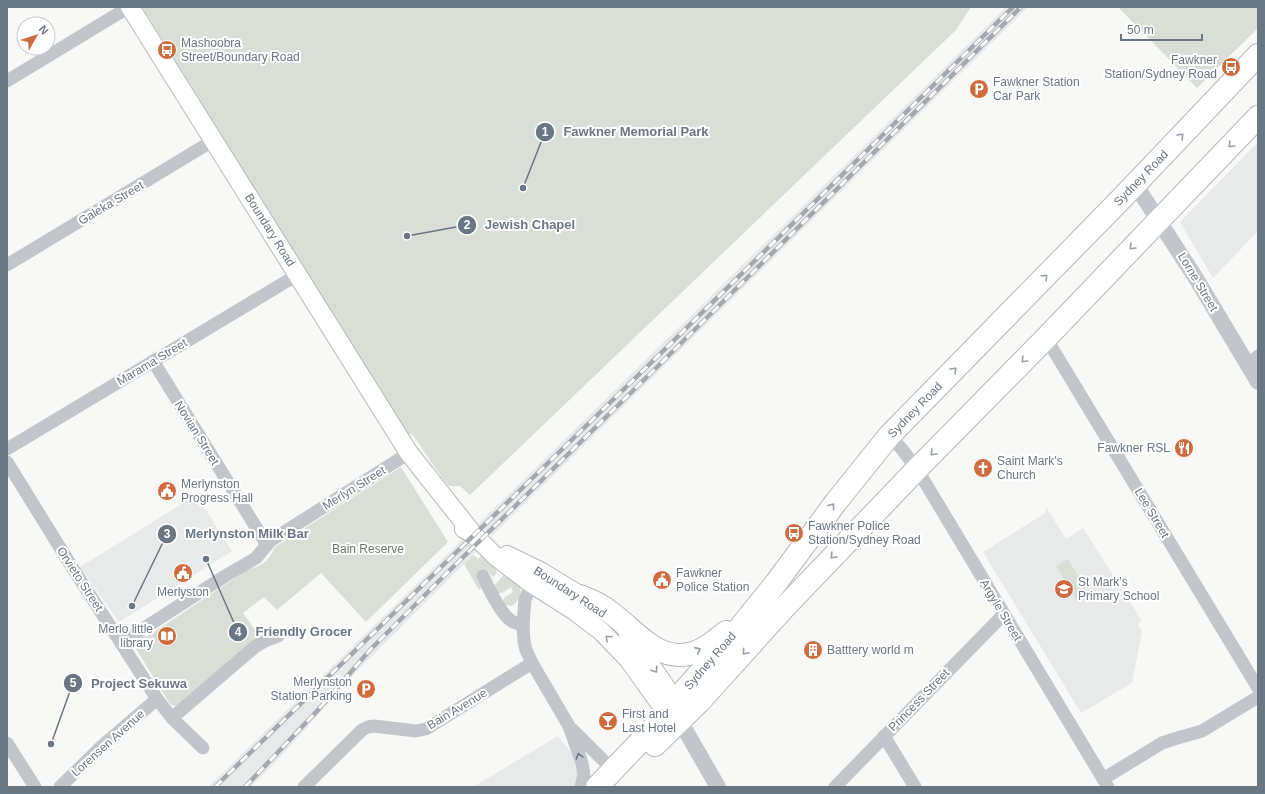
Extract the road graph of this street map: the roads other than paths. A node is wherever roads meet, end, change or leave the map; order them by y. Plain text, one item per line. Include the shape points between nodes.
1 (130, 7) edge
2 (1258, 55) edge
3 (7, 81) edge
4 (1258, 117) edge
5 (214, 140) junction
6 (1135, 184) junction
7 (1159, 219) junction
8 (7, 265) edge
9 (297, 274) junction
10 (1046, 338) junction
11 (153, 361) junction
12 (1253, 361) edge
13 (1258, 382) edge
14 (889, 436) junction
15 (7, 449) edge
16 (409, 453) junction
17 (7, 462) edge
18 (917, 469) junction
19 (267, 545) junction
20 (484, 576) dead end
21 (540, 580) junction
22 (580, 596) junction
23 (501, 608) junction
24 (524, 612) junction
25 (751, 614) junction
26 (1004, 614) junction
27 (523, 625) junction
28 (278, 636) dead end
29 (121, 643) junction
30 (532, 663) junction
31 (1258, 688) edge
32 (1258, 697) edge
33 (157, 700) junction
34 (674, 711) junction
35 (172, 718) junction
36 (570, 726) junction
37 (884, 736) junction
38 (7, 743) edge
39 (203, 748) dead end
40 (616, 777) edge
41 (1106, 783) edge
42 (35, 787) edge
43 (60, 787) edge
44 (304, 787) edge
45 (581, 787) edge
46 (597, 787) edge
47 (718, 787) edge
48 (835, 787) edge
49 (915, 787) edge

1 - 3 street
1 - 5 main road, Boundary Road
6 -> 2 highway, Sydney Road
4 -> 7 highway, Sydney Road
5 - 8 street, Galeka Street
5 - 9 main road, Boundary Road
6 - 7 street, Lorne Street
14 -> 6 highway, Sydney Road
7 -> 10 highway, Sydney Road
7 - 12 street, Lorne Street
9 - 11 street, Marama Street
9 - 16 main road, Boundary Road
10 -> 18 highway, Sydney Road
10 - 31 street, Lee Street
11 - 15 street, Marama Street
11 - 19 street, Novian Street
12 - 13 street, Lorne Street
14 - 18 street, Argyle Street
25 -> 14 highway, Sydney Road
16 - 19 street, Merlyn Street
16 - 21 main road, Boundary Road via 494,555
17 - 29 street, Orvieto Street
18 - 26 street, Argyle Street
18 -> 34 highway, Sydney Road via 783,609 724,676
19 - 29 street, Merlyn Street via 256,558
20 - 23 street
21 - 22 main road, Boundary Road
21 - 24 street, Boundary Road
34 -> 21 main road, Boundary Road via 616,645
22 -> 25 highway via 600,604 650,645 669,655 689,654 700,650
22 -> 34 main road, Boundary Road via 607,614 640,649
23 - 24 street
23 - 27 street via 508,619
24 - 27 street
25 - 34 highway, Sydney Road
26 - 37 street, Princess Street
26 - 41 street, Argyle Street
27 - 30 street via 526,650
28 - 35 street via 256,646
29 - 33 street, Orvieto Street
30 - 36 street
30 - 44 street, Bain Avenue via 426,729 416,731 374,726 362,730
32 - 41 street via 1202,731 1162,744
33 - 35 street, Orvieto Street
33 - 43 street, Lorensen Avenue
34 - 40 highway, Sydney Road
34 - 47 street
35 - 39 street, Orvieto Street
36 - 40 street
45 -> 36 street via 584,775 582,763
37 - 48 street, Princess Street
37 - 49 street
38 - 42 street
40 - 46 highway, Sydney Road

